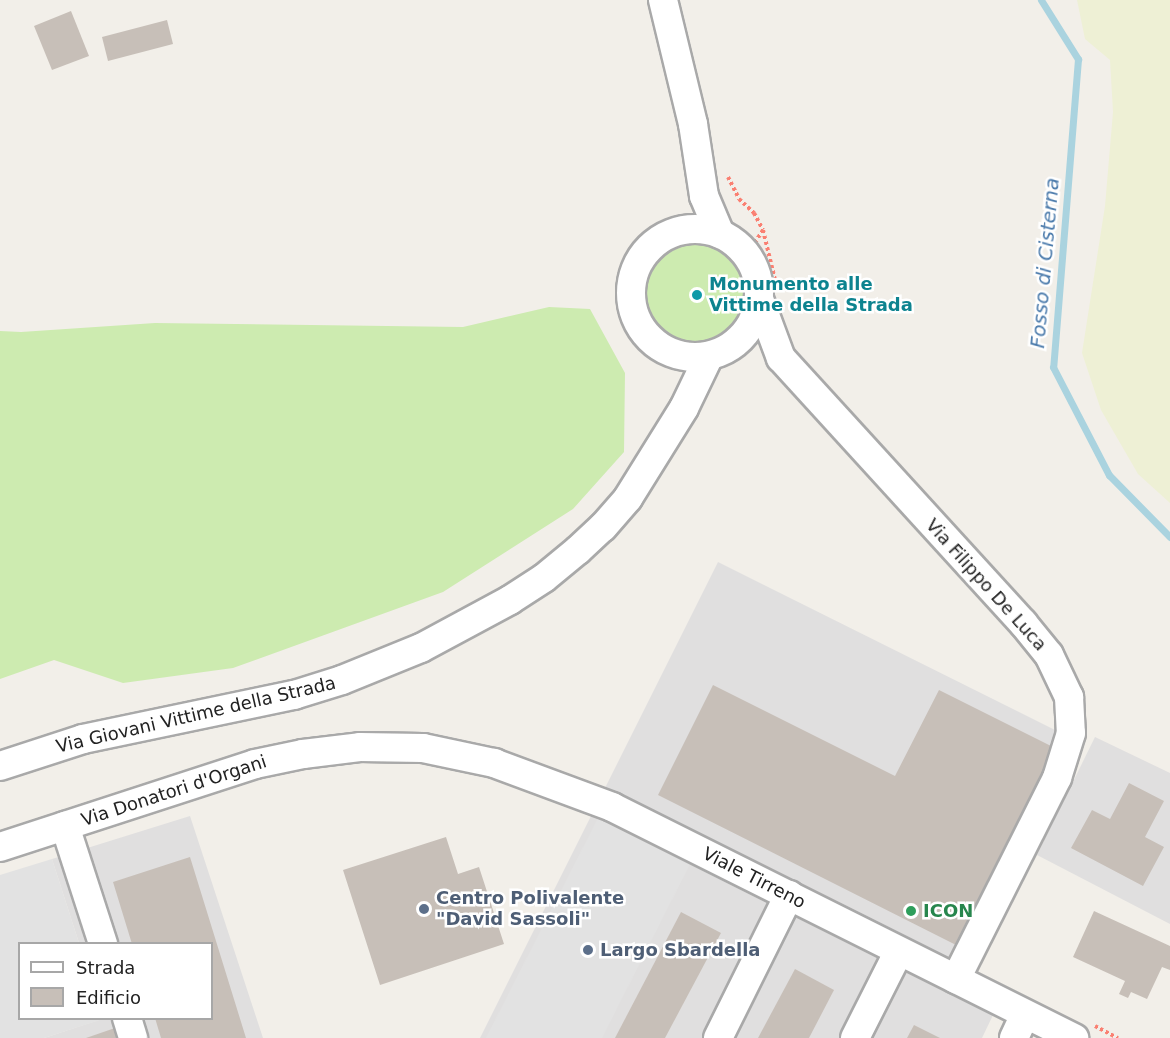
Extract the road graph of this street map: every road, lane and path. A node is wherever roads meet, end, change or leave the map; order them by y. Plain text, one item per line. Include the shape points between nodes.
1 (663, 0) edge
2 (704, 196) junction
3 (764, 230) dead end
4 (681, 231) junction
5 (720, 234) junction
6 (768, 292) junction
7 (735, 342) junction
8 (670, 352) junction
9 (710, 356) junction
10 (781, 358) junction
11 (684, 408) junction
12 (423, 748) joint
13 (0, 765) edge
14 (65, 826) junction
15 (0, 847) edge
16 (789, 895) junction
17 (101, 942) edge
18 (899, 951) junction
19 (956, 979) junction
20 (128, 1020) edge
21 (1020, 1026) edge
22 (1081, 1030) edge
23 (133, 1038) edge
24 (718, 1038) edge
25 (855, 1038) edge
26 (1118, 1038) edge

1 - 2 street via 693,124
2 - 4 street
2 - 5 street
3 - 6 path
4 - 5 street
4 - 8 street via 663,238 647,251 636,268 632,288 633,308 640,326 653,342
5 - 6 street via 750,260
6 - 7 street via 744,335
6 - 10 street
7 - 9 street
7 - 10 street
8 - 9 street
8 - 11 street
9 - 11 street, Via Giovani Vittime della Strada
10 - 19 street, Via Filippo De Luca via 1023,623 1048,655 1069,697 1071,733 1057,778
11 - 13 street, Via Giovani Vittime della Strada via 628,498 603,527 544,578 421,648 333,683 228,710 83,739
12 - 14 street, Via Donatori d'Organi via 360,747 271,760
12 - 16 street, Viale Tirreno via 494,763 591,798
14 - 15 street, Via Donatori d'Organi
14 - 17 street
16 - 18 street, Viale Tirreno
16 - 24 street
18 - 19 street, Viale Tirreno
18 - 25 street
19 - 21 street, Viale Tirreno
20 - 23 street
21 - 22 street, Viale Tirreno
22 - 26 path

